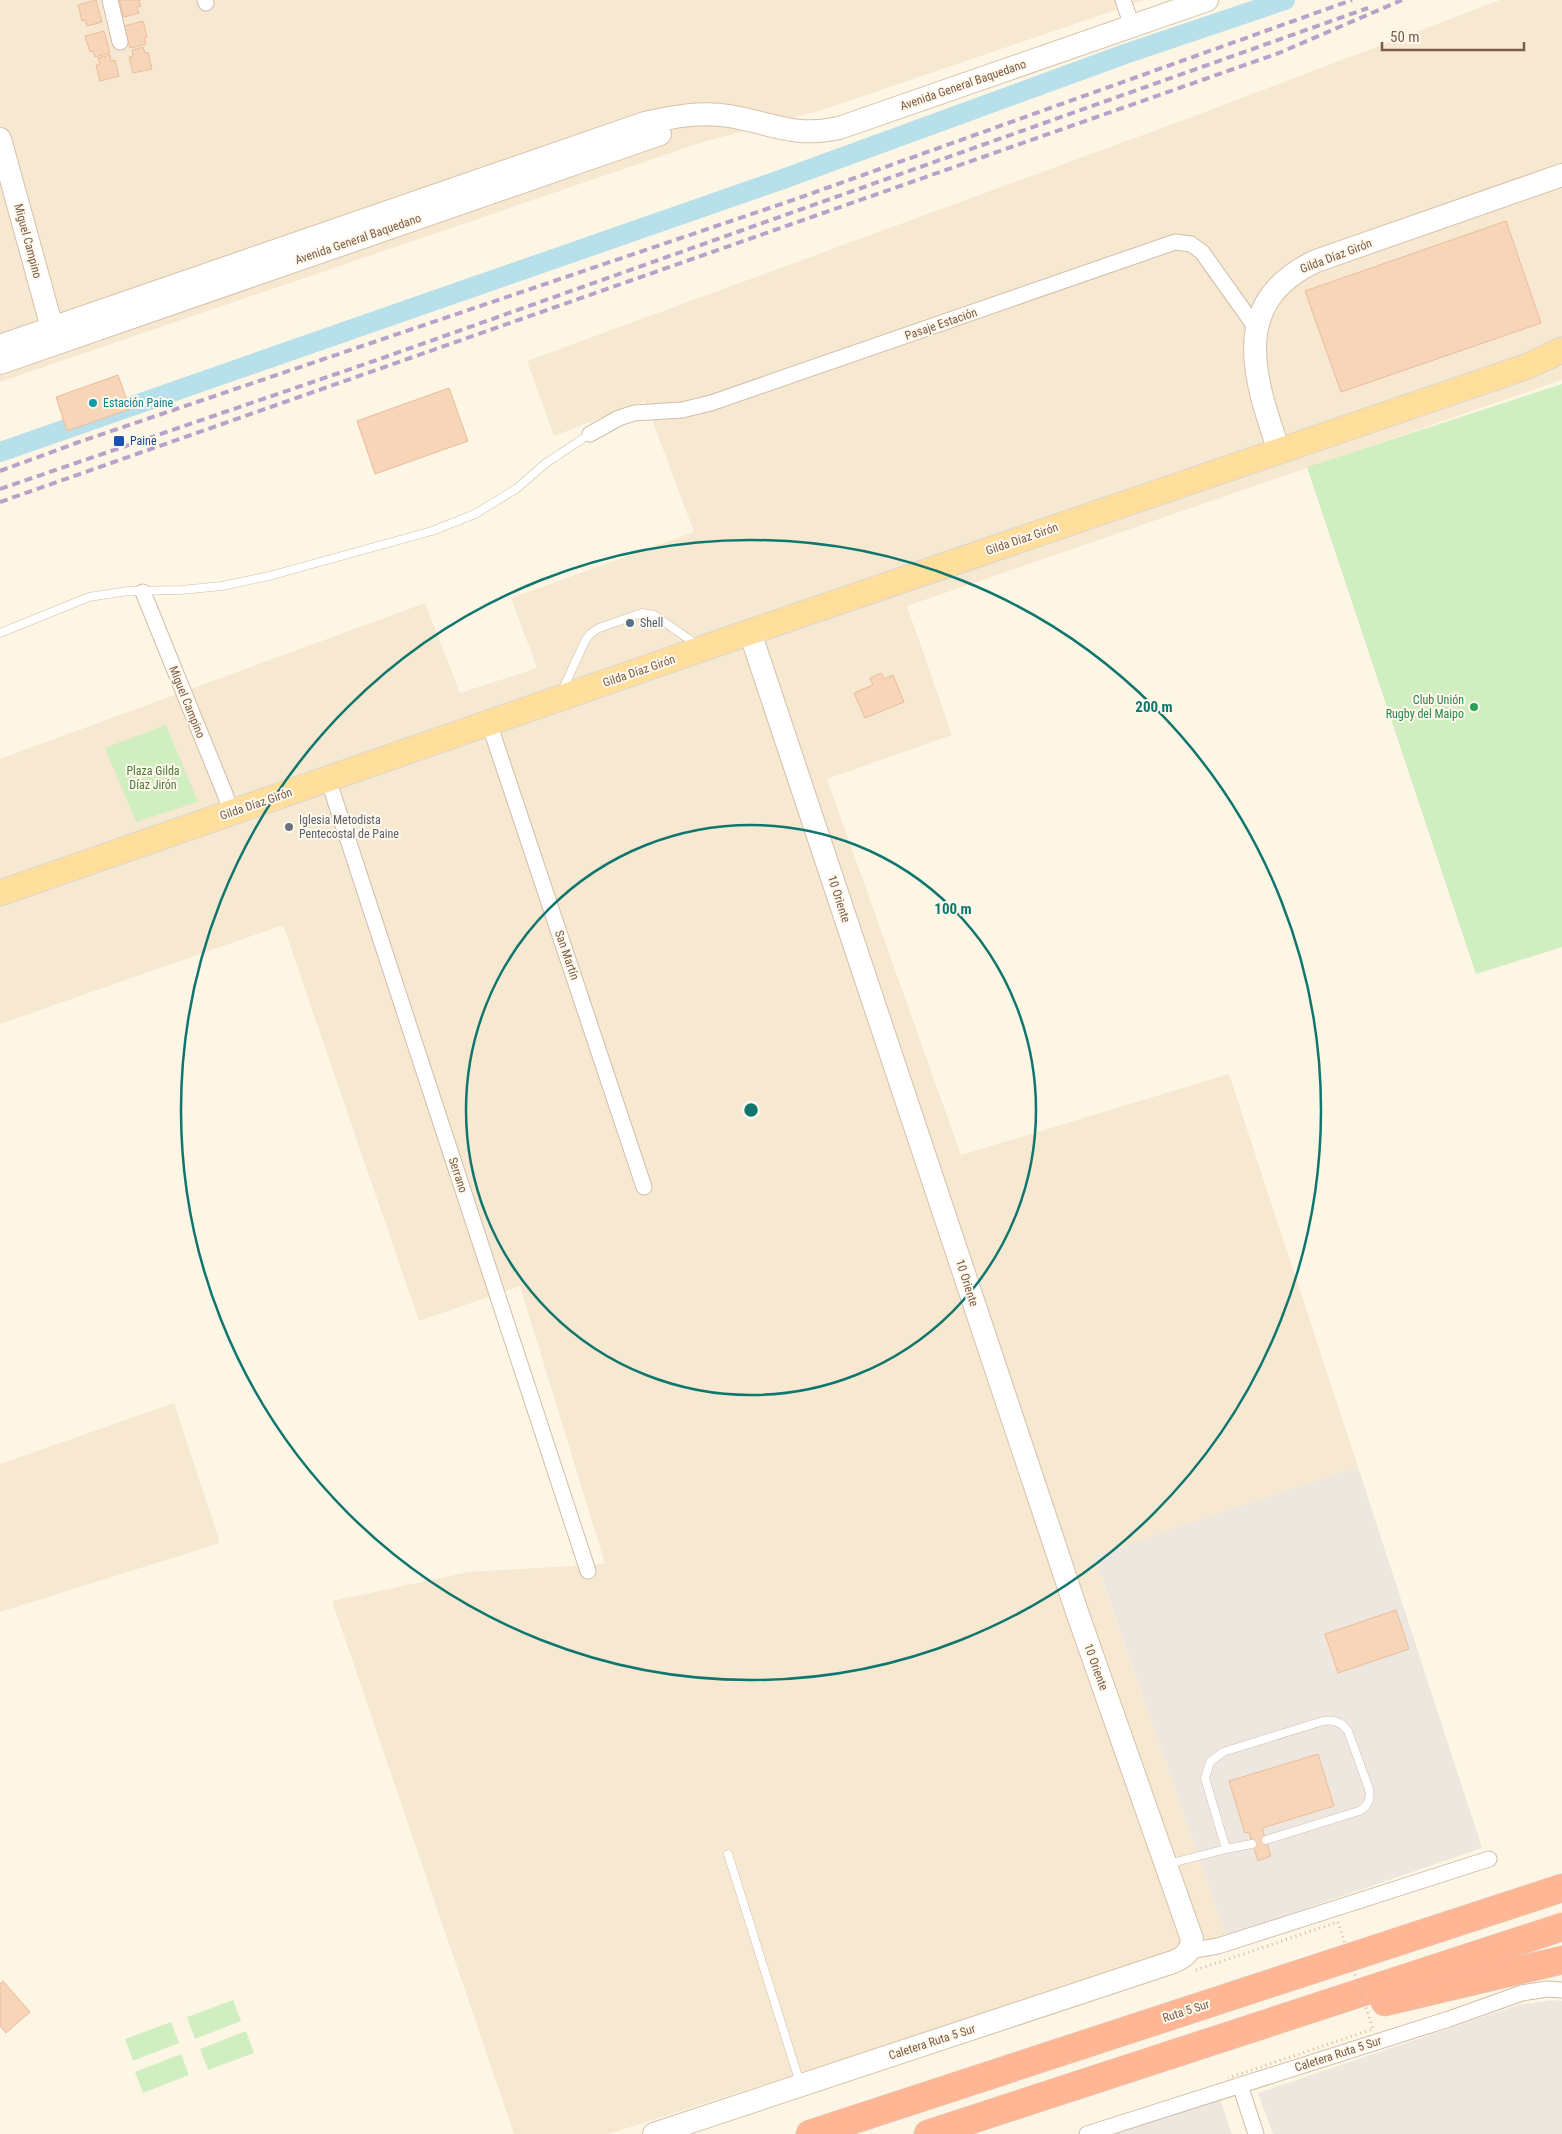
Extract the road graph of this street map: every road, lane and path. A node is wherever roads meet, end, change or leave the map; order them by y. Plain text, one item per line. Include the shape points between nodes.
1 (110, 0) edge
2 (1123, 0) edge
3 (1207, 0) edge
4 (1132, 26) junction
5 (120, 42) dead end
6 (0, 139) edge
7 (1562, 175) edge
8 (1256, 328) junction
9 (54, 336) junction
10 (0, 346) edge
11 (1562, 350) edge
12 (0, 363) edge
13 (1562, 365) edge
14 (1528, 366) junction
15 (590, 434) joint
16 (1279, 451) junction
17 (143, 592) junction
18 (750, 632) junction
19 (0, 633) edge
20 (702, 648) junction
21 (559, 698) junction
22 (489, 723) junction
23 (328, 779) junction
24 (231, 812) junction
25 (0, 893) edge
26 (644, 1187) dead end
27 (588, 1571) dead end
28 (1266, 1840) dead end
29 (1252, 1844) dead end
30 (1226, 1849) junction
31 (728, 1854) dead end
32 (1490, 1859) dead end
33 (1166, 1865) junction
34 (1562, 1888) edge
35 (1562, 1927) edge
36 (1192, 1951) junction
37 (1562, 1960) edge
38 (1562, 1990) edge
39 (1220, 2039) junction
40 (1234, 2082) junction
41 (800, 2085) junction
42 (654, 2134) edge
43 (810, 2134) edge
44 (928, 2134) edge
45 (1087, 2134) edge
46 (1256, 2134) edge

1 - 5 street
2 - 4 street
3 - 4 street, Avenida General Baquedano
4 - 9 street, Avenida General Baquedano via 825,131 796,132 715,114
6 - 9 street, Miguel Campino
7 - 8 street, Gilda Díaz Girón via 1304,266 1275,290 1263,308
8 - 15 street, Pasaje Estación via 1202,252 1191,244 1175,242 711,403 682,410 634,413
8 - 16 street, Gilda Díaz Girón via 1256,377
9 - 10 street, Avenida General Baquedano
9 - 12 street, Avenida General Baquedano
11 - 14 main road, Gilda Díaz Girón
13 - 14 main road, Gilda Díaz Girón
14 - 16 main road, Gilda Díaz Girón
15 - 17 lane via 475,514 432,531 222,586
16 - 18 main road, Gilda Díaz Girón
17 - 19 lane via 89,597
17 - 24 street, Miguel Campino
18 - 20 main road, Gilda Díaz Girón
18 - 33 street, 10 Oriente via 1077,1612
20 - 21 main road, Gilda Díaz Girón
20 - 21 lane via 654,615 636,615 590,634
21 - 22 main road, Gilda Díaz Girón
22 - 23 main road, Gilda Díaz Girón
22 - 26 street, San Martín
23 - 24 main road, Gilda Díaz Girón
23 - 27 street, Serrano
24 - 25 main road, Gilda Díaz Girón
28 - 30 lane via 1360,1811 1367,1806 1369,1789 1342,1724 1323,1721 1223,1752 1210,1762 1204,1778
29 - 30 lane
30 - 33 lane
31 - 41 lane
32 - 36 street via 1218,1946
33 - 36 street, 10 Oriente
34 - 43 highway, Ruta 5 Sur
35 - 39 highway
36 - 40 path, bridge via 1338,1922 1373,2029
36 - 41 street, Caletera Ruta 5 Sur via 1173,1962
37 - 39 highway
38 - 40 street, Caletera Ruta 5 Sur via 1522,1993
39 - 44 highway
40 - 45 street, Caletera Ruta 5 Sur
40 - 46 street
41 - 42 street, Caletera Ruta 5 Sur

